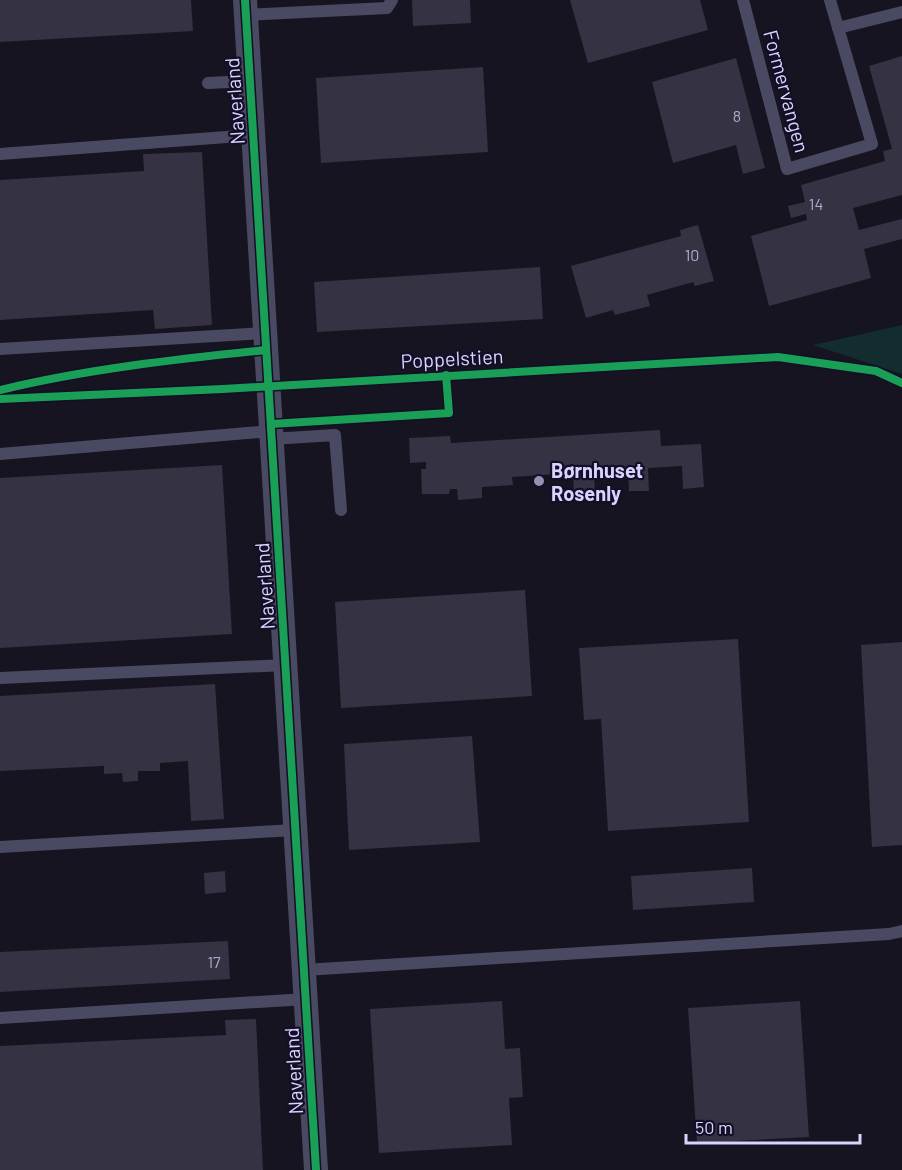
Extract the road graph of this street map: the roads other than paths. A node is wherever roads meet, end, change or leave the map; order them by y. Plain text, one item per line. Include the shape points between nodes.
1 (392, 0) edge
2 (743, 0) edge
3 (830, 0) edge
4 (245, 8) edge
5 (902, 12) edge
6 (838, 28) junction
7 (249, 81) junction
8 (208, 83) dead end
9 (253, 135) junction
10 (0, 154) edge
11 (265, 333) junction
12 (0, 348) edge
13 (271, 435) junction
14 (0, 454) edge
15 (341, 510) dead end
16 (285, 665) junction
17 (0, 678) edge
18 (295, 830) junction
19 (0, 847) edge
20 (902, 933) edge
21 (304, 970) junction
22 (306, 999) junction
23 (0, 1018) edge
24 (316, 1170) edge

1 - 4 lane via 387,8
2 - 6 lane, Formervangen via 787,170 872,144
3 - 6 lane, Formervangen
4 - 7 street, Naverland
5 - 6 lane
7 - 8 lane
7 - 9 street, Naverland
9 - 10 lane
9 - 11 street, Naverland
11 - 12 lane
11 - 13 street, Naverland
13 - 14 lane
13 - 15 lane via 335,435
13 - 16 street, Naverland
16 - 17 lane
16 - 18 street, Naverland
18 - 19 lane
18 - 21 street, Naverland
20 - 21 lane
21 - 22 street, Naverland
22 - 23 lane
22 - 24 street, Naverland

